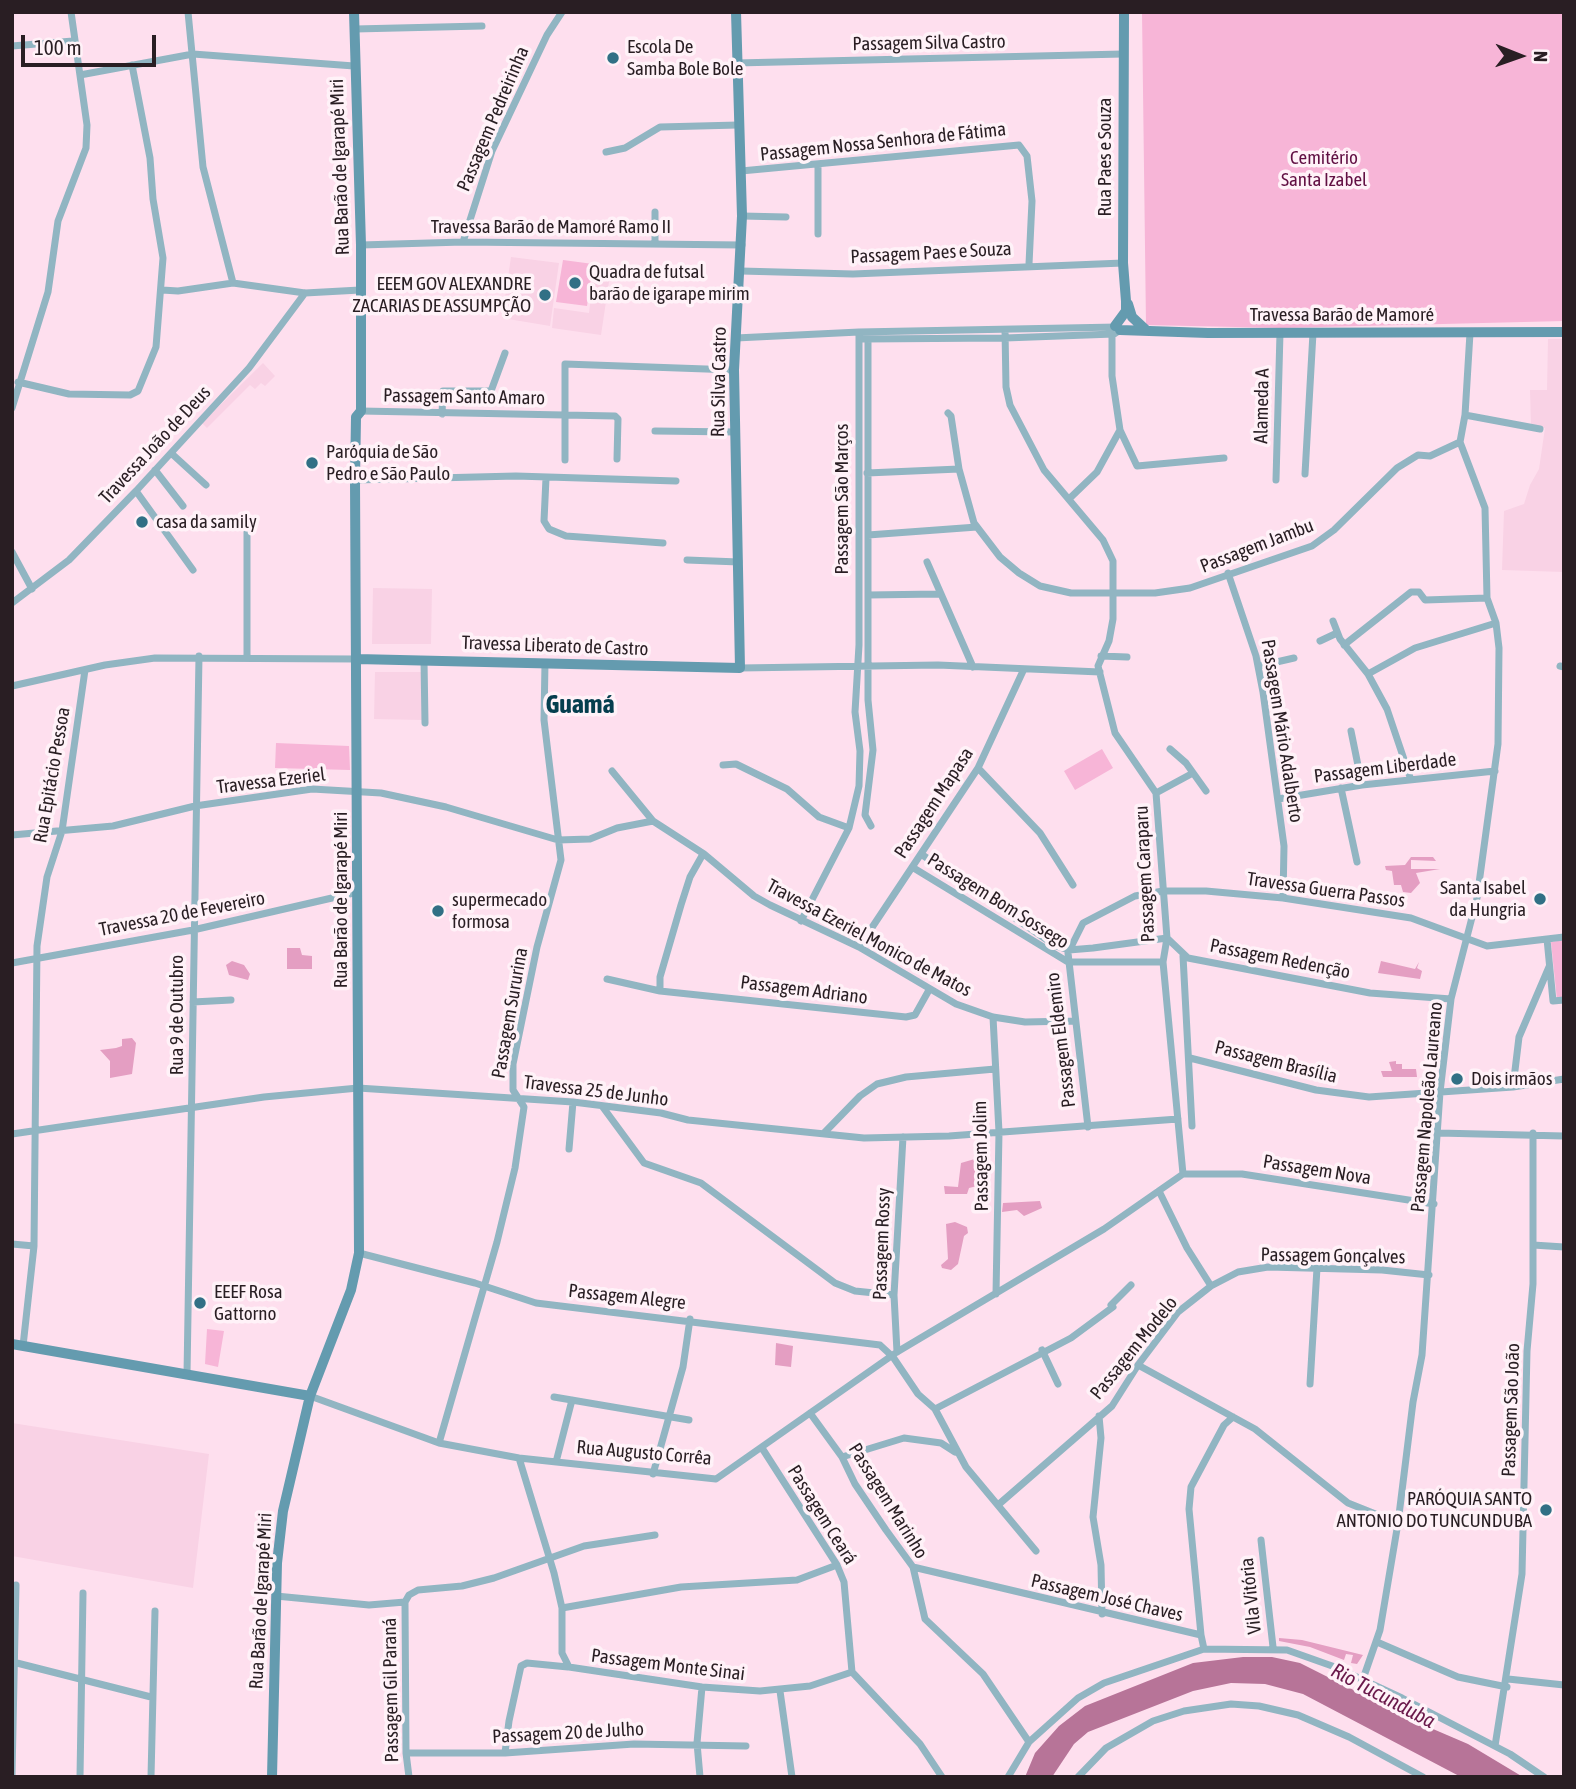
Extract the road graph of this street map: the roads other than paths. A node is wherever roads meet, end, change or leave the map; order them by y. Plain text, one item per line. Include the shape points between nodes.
1 (71, 12) edge
2 (188, 12) edge
3 (355, 12) edge
4 (562, 12) edge
5 (736, 12) edge
6 (1124, 12) edge
7 (482, 26) dead end
8 (355, 29) junction
9 (73, 41) junction
10 (12, 46) edge
11 (193, 54) junction
12 (1123, 54) junction
13 (736, 63) junction
14 (132, 65) junction
15 (354, 66) junction
16 (80, 75) junction
17 (738, 125) junction
18 (606, 152) dead end
19 (818, 164) junction
20 (741, 172) junction
21 (655, 212) dead end
22 (742, 216) junction
23 (786, 217) dead end
24 (818, 234) dead end
25 (463, 242) junction
26 (655, 242) junction
27 (361, 245) junction
28 (742, 245) junction
29 (1123, 263) junction
30 (1029, 264) junction
31 (741, 271) junction
32 (233, 283) junction
33 (162, 290) junction
34 (360, 290) junction
35 (305, 293) junction
36 (1126, 301) junction
37 (1116, 330) junction
38 (1146, 330) junction
39 (1564, 332) edge
40 (1280, 333) junction
41 (1313, 333) junction
42 (1470, 333) junction
43 (1005, 334) junction
44 (863, 335) junction
45 (736, 338) junction
46 (505, 353) dead end
47 (734, 370) junction
48 (12, 371) edge
49 (20, 378) junction
50 (12, 408) edge
51 (360, 411) junction
52 (947, 413) dead end
53 (442, 414) junction
54 (1465, 415) junction
55 (566, 416) junction
56 (1540, 429) dead end
57 (1120, 430) junction
58 (655, 431) dead end
59 (735, 432) junction
60 (1460, 442) junction
61 (171, 453) junction
62 (1224, 458) dead end
63 (617, 459) dead end
64 (565, 460) dead end
65 (959, 469) junction
66 (155, 470) junction
67 (867, 473) junction
68 (1306, 474) dead end
69 (546, 478) junction
70 (355, 480) junction
71 (1276, 480) dead end
72 (676, 481) dead end
73 (206, 485) dead end
74 (136, 491) junction
75 (1069, 499) junction
76 (183, 506) dead end
77 (977, 527) junction
78 (247, 530) dead end
79 (868, 535) junction
80 (663, 542) dead end
81 (12, 552) edge
82 (687, 560) dead end
83 (739, 562) junction
84 (927, 562) dead end
85 (193, 570) dead end
86 (1228, 573) junction
87 (32, 589) junction
88 (1115, 592) junction
89 (939, 594) junction
90 (868, 595) junction
91 (1487, 598) junction
92 (12, 603) edge
93 (1333, 621) dead end
94 (1496, 623) junction
95 (1337, 633) junction
96 (1320, 641) dead end
97 (1344, 645) junction
98 (200, 656) junction
99 (1101, 656) junction
100 (1127, 657) dead end
101 (247, 658) junction
102 (1294, 658) dead end
103 (357, 659) junction
104 (424, 660) junction
105 (545, 663) junction
106 (858, 666) junction
107 (869, 666) junction
108 (1259, 666) junction
109 (973, 667) junction
110 (740, 668) junction
111 (85, 670) junction
112 (1023, 671) junction
113 (1100, 672) junction
114 (1367, 674) junction
115 (12, 686) edge
116 (425, 723) dead end
117 (1350, 731) dead end
118 (1170, 749) dead end
119 (723, 765) dead end
120 (978, 768) junction
121 (612, 771) dead end
122 (1495, 771) junction
123 (1193, 773) junction
124 (1410, 780) junction
125 (1362, 785) junction
126 (1341, 788) junction
127 (359, 789) junction
128 (1206, 791) dead end
129 (1156, 793) junction
130 (1278, 799) junction
131 (195, 806) junction
132 (653, 821) junction
133 (872, 826) dead end
134 (849, 828) junction
135 (62, 831) junction
136 (12, 835) edge
137 (558, 840) junction
138 (703, 854) junction
139 (916, 860) junction
140 (1357, 862) dead end
141 (1073, 885) dead end
142 (1163, 891) junction
143 (358, 892) junction
144 (1283, 898) junction
145 (801, 921) junction
146 (193, 930) junction
147 (1564, 937) edge
148 (1167, 938) junction
149 (1466, 939) junction
150 (1547, 939) junction
151 (859, 947) junction
152 (1068, 955) junction
153 (1183, 956) junction
154 (37, 958) junction
155 (1163, 962) junction
156 (12, 963) edge
157 (1549, 967) junction
158 (607, 979) dead end
159 (929, 990) junction
160 (660, 991) junction
161 (1451, 999) junction
162 (231, 1000) dead end
163 (1564, 1000) edge
164 (193, 1002) junction
165 (993, 1017) junction
166 (1073, 1021) junction
167 (1190, 1058) junction
168 (995, 1069) junction
169 (1564, 1079) edge
170 (1513, 1087) junction
171 (358, 1088) junction
172 (1440, 1092) junction
173 (518, 1097) junction
174 (573, 1102) junction
175 (602, 1105) junction
176 (191, 1110) junction
177 (1178, 1119) junction
178 (1192, 1126) dead end
179 (1088, 1127) junction
180 (37, 1132) junction
181 (999, 1132) junction
182 (824, 1133) junction
183 (1438, 1133) junction
184 (1533, 1133) junction
185 (12, 1134) edge
186 (1564, 1136) edge
187 (903, 1137) junction
188 (569, 1149) dead end
189 (1183, 1174) junction
190 (1159, 1191) junction
191 (1434, 1204) junction
192 (12, 1244) edge
193 (1533, 1245) junction
194 (34, 1247) junction
195 (1564, 1247) edge
196 (359, 1253) junction
197 (1317, 1268) junction
198 (1236, 1273) joint
199 (1429, 1275) junction
200 (1131, 1285) dead end
201 (485, 1286) junction
202 (1211, 1286) junction
203 (996, 1294) junction
204 (894, 1295) junction
205 (690, 1320) junction
206 (18, 1345) edge
207 (1042, 1350) junction
208 (895, 1354) junction
209 (1138, 1365) junction
210 (187, 1374) junction
211 (1058, 1384) dead end
212 (1310, 1384) dead end
213 (310, 1396) junction
214 (554, 1397) dead end
215 (572, 1400) junction
216 (935, 1409) junction
217 (810, 1413) junction
218 (668, 1416) junction
219 (1099, 1416) junction
220 (1233, 1417) junction
221 (689, 1420) dead end
222 (439, 1443) junction
223 (762, 1448) junction
224 (956, 1452) junction
225 (842, 1457) junction
226 (519, 1458) junction
227 (556, 1462) junction
228 (653, 1474) junction
229 (998, 1504) junction
230 (1398, 1523) junction
231 (656, 1535) dead end
232 (1261, 1540) dead end
233 (1036, 1551) dead end
234 (549, 1558) junction
235 (837, 1565) junction
236 (913, 1567) junction
237 (16, 1585) dead end
238 (83, 1593) dead end
239 (276, 1596) junction
240 (405, 1602) junction
241 (562, 1608) junction
242 (155, 1611) dead end
243 (1102, 1614) junction
244 (1201, 1635) junction
245 (1377, 1642) junction
246 (1273, 1647) junction
247 (1204, 1649) junction
248 (13, 1662) edge
249 (569, 1667) junction
250 (852, 1672) junction
251 (83, 1679) junction
252 (1363, 1679) junction
253 (1507, 1683) junction
254 (1564, 1685) edge
255 (702, 1687) junction
256 (779, 1691) junction
257 (151, 1697) junction
258 (1029, 1742) junction
259 (697, 1743) junction
260 (746, 1746) dead end
261 (1495, 1746) junction
262 (406, 1753) junction
263 (505, 1753) junction
264 (12, 1775) edge
265 (80, 1777) edge
266 (151, 1777) edge
267 (272, 1777) edge
268 (410, 1777) edge
269 (700, 1777) edge
270 (792, 1777) edge
271 (942, 1777) edge
272 (1008, 1777) edge
273 (1078, 1777) edge
274 (1423, 1777) edge
275 (1544, 1777) edge

1 - 9 street
2 - 11 street
3 - 8 street, Rua Barão de Igarapé Miri
4 - 25 street, Passagem Pedreirinha via 547,34 492,151
5 - 13 street, Rua Silva Castro
6 - 12 street, Rua Paes e Souza
7 - 8 street
8 - 15 street, Rua Barão de Igarapé Miri
9 - 10 street
9 - 16 street
11 - 14 street
11 - 15 street
11 - 32 street via 203,166
12 - 13 street, Passagem Silva Castro
12 - 29 street, Rua Paes e Souza
13 - 17 street, Rua Silva Castro
14 - 16 street
14 - 33 street via 150,158 163,258
15 - 27 street, Rua Barão de Igarapé Miri
16 - 49 street via 86,148 58,221 48,292
17 - 18 street via 660,127 625,148
17 - 20 street, Rua Silva Castro
19 - 20 street, Passagem Nossa Senhora de Fátima
19 - 24 street
19 - 30 street, Passagem Nossa Senhora de Fátima via 1014,145 1026,150 1032,201
20 - 22 street, Rua Silva Castro
21 - 26 street
22 - 23 street
22 - 28 street, Rua Silva Castro
25 - 26 street, Travessa Barão de Mamoré Ramo II
25 - 27 street, Travessa Barão de Mamoré Ramo II
26 - 28 street, Travessa Barão de Mamoré Ramo II
27 - 34 street, Rua Barão de Igarapé Miri
28 - 31 street, Rua Silva Castro
29 - 30 street, Passagem Paes e Souza
29 - 36 street, Rua Paes e Souza
30 - 31 street, Passagem Paes e Souza via 853,274
31 - 45 street, Rua Silva Castro
32 - 33 street
32 - 35 street
33 - 49 street via 156,347 138,391 117,396 69,394
34 - 35 street
34 - 51 street, Rua Barão de Igarapé Miri
35 - 61 street, Travessa João de Deus via 249,368
36 - 37 street, Rua Paes e Souza
36 - 38 street, Rua Paes e Souza via 1132,317
37 - 38 street, Travessa Barão de Mamoré
37 - 43 street, Travessa Barão de Mamoré
37 - 57 street via 1112,376
38 - 40 street, Travessa Barão de Mamoré
39 - 42 street, Travessa Barão de Mamoré
40 - 41 street, Travessa Barão de Mamoré
40 - 71 street, Alameda A
41 - 42 street, Travessa Barão de Mamoré
41 - 68 street
42 - 54 street
43 - 44 street, Travessa Barão de Mamoré
43 - 75 street, Passagem Caraparu via 1010,405 1044,470
44 - 45 street, Travessa Barão de Mamoré
44 - 67 street, Passagem São Marços
44 - 106 street, Passagem São Marços
45 - 47 street, Rua Silva Castro
46 - 53 street via 493,389 443,391
47 - 55 street, Passagem Santo Amaro via 568,363
47 - 59 street, Rua Silva Castro
48 - 49 street
49 - 50 street
51 - 53 street, Passagem Santo Amaro
51 - 70 street, Rua Barão de Igarapé Miri via 356,417
52 - 65 street, Passagem Jambu
53 - 55 street, Passagem Santo Amaro
54 - 56 street
54 - 60 street
55 - 63 street, Passagem Santo Amaro via 617,417
55 - 64 street, Passagem Santo Amaro
57 - 62 street via 1137,466
57 - 75 street via 1097,472
58 - 59 street
59 - 83 street, Rua Silva Castro
60 - 86 street, Passagem Jambu via 1430,456 1418,455 1398,468 1322,541
60 - 91 street, Passagem Napoleão Laureano via 1484,501
61 - 66 street, Travessa João de Deus
61 - 73 street
65 - 67 street
65 - 77 street, Passagem Jambu
66 - 74 street, Travessa João de Deus
66 - 76 street
67 - 79 street, Passagem São Marços
69 - 70 street
69 - 72 street
69 - 80 street via 544,521 552,531 566,536
70 - 103 street, Rua Barão de Igarapé Miri
74 - 85 street
74 - 87 street, Travessa João de Deus via 69,560
75 - 88 street, Passagem Caraparu via 1108,546
77 - 79 street
77 - 88 street, Passagem Jambu via 999,558 1040,586 1061,592
78 - 101 street
79 - 90 street, Passagem São Marços
81 - 87 street
82 - 83 street
83 - 110 street, Rua Silva Castro
84 - 89 street
86 - 88 street, Passagem Jambu via 1172,592
86 - 108 street, Passagem Mário Adalberto
87 - 92 street, Travessa João de Deus
88 - 99 street, Passagem Caraparu via 1109,641
89 - 90 street
89 - 109 street
90 - 107 street, Passagem São Marços
91 - 94 street, Passagem Napoleão Laureano
91 - 97 street via 1425,600 1419,592 1411,592
93 - 95 street
94 - 114 street via 1415,648
94 - 122 street, Passagem Napoleão Laureano via 1501,704
95 - 96 street
95 - 97 street
97 - 114 street
98 - 101 street, Travessa Liberato de Castro
98 - 111 street, Travessa Liberato de Castro via 133,660
98 - 131 street, Rua 9 de Outubro
99 - 100 street
99 - 113 street, Passagem Caraparu
101 - 103 street, Travessa Liberato de Castro
102 - 108 street
103 - 104 street, Travessa Liberato de Castro
103 - 127 street, Rua Barão de Igarapé Miri
104 - 105 street, Travessa Liberato de Castro
104 - 116 street
105 - 110 street, Travessa Liberato de Castro
105 - 137 street, Passagem Sururina via 544,720
106 - 107 street, Travessa Liberato de Castro
106 - 110 street, Travessa Liberato de Castro
106 - 134 street, Passagem São Marços via 859,786
107 - 109 street, Travessa Liberato de Castro
107 - 133 street, Passagem São Marços via 873,750 865,815
108 - 130 street, Passagem Mário Adalberto
109 - 112 street, Travessa Liberato de Castro
111 - 115 street, Travessa Liberato de Castro
111 - 135 street, Rua Epitácio Pessoa
112 - 113 street, Travessa Liberato de Castro
112 - 120 street, Passagem Mapasa
113 - 129 street, Passagem Caraparu via 1115,733
114 - 124 street via 1387,709
117 - 125 street
118 - 123 street
119 - 134 street via 736,765 787,789 819,817
120 - 139 street, Passagem Mapasa
120 - 141 street via 1040,833
121 - 132 street, Travessa Ezeriel Monico de Matos
122 - 124 street, Passagem Liberdade
122 - 149 street, Passagem Napoleão Laureano via 1477,898
123 - 128 street
123 - 129 street
124 - 125 street, Passagem Liberdade
125 - 126 street, Passagem Liberdade
126 - 130 street, Passagem Liberdade
126 - 140 street
127 - 131 street, Travessa Ezeriel via 291,790
127 - 137 street, Travessa Ezeriel via 446,807
127 - 143 street, Rua Barão de Igarapé Miri
129 - 142 street, Passagem Caraparu
130 - 144 street, Passagem Mário Adalberto via 1284,846
131 - 135 street, Travessa Ezeriel via 122,824
131 - 146 street, Rua 9 de Outubro via 198,873
132 - 137 street, Travessa Ezeriel via 590,839
132 - 138 street, Travessa Ezeriel Monico de Matos
134 - 145 street, Passagem São Marços
135 - 136 street, Travessa Ezeriel
135 - 154 street, Rua Epitácio Pessoa via 47,877
137 - 173 street, Passagem Sururina via 561,860 513,1064 513,1090
138 - 145 street, Travessa Ezeriel Monico de Matos via 754,896
138 - 160 street via 681,905
139 - 151 street, Passagem Mapasa
139 - 152 street, Passagem Bom Sossego
139 - 152 street, Passagem Bom Sossego
142 - 144 street, Travessa Guerra Passos
142 - 148 street, Passagem Caraparu
142 - 152 street, Passagem Bom Sossego via 1135,897 1089,919 1079,928
143 - 146 street, Travessa 20 de Fevereiro
143 - 171 street, Rua Barão de Igarapé Miri
144 - 149 street, Travessa Guerra Passos via 1411,918
145 - 151 street, Travessa Ezeriel Monico de Matos
146 - 154 street, Travessa 20 de Fevereiro
146 - 164 street, Rua 9 de Outubro
147 - 150 street, Travessa Guerra Passos
148 - 152 street
148 - 153 street, Passagem Redenção
148 - 155 street, Passagem Caraparu
149 - 150 street, Travessa Guerra Passos via 1499,946
149 - 161 street, Passagem Napoleão Laureano
150 - 157 street
151 - 159 street, Travessa Ezeriel Monico de Matos
152 - 155 street
152 - 166 street, Passagem Eldemiro
153 - 161 street, Passagem Redenção via 1370,993
153 - 167 street, Passagem Caraparu
154 - 156 street, Travessa 20 de Fevereiro
154 - 180 street, Rua Epitácio Pessoa
155 - 177 street, Passagem Caraparu
157 - 163 street via 1553,1001
157 - 170 street via 1520,1037
158 - 160 street, Passagem Adriano
159 - 160 street, Passagem Adriano via 915,1015 906,1017
159 - 165 street, Travessa Ezeriel Monico de Matos
161 - 172 street, Passagem Napoleão Laureano
162 - 164 street
164 - 176 street, Rua 9 de Outubro
165 - 166 street, Travessa Ezeriel Monico de Matos
165 - 168 street, Passagem Jolim
166 - 179 street, Passagem Eldemiro
167 - 172 street, Passagem Brasília via 1343,1095 1393,1097
167 - 178 street, Passagem Caraparu
168 - 181 street, Passagem Jolim
168 - 182 street via 877,1084
169 - 170 street, Passagem Brasília
170 - 172 street, Passagem Brasília
171 - 173 street, Travessa 25 de Junho
171 - 176 street, Travessa 25 de Junho
171 - 196 street, Rua Barão de Igarapé Miri
172 - 183 street, Passagem Napoleão Laureano
173 - 174 street, Travessa 25 de Junho
173 - 201 street, Passagem Sururina via 524,1107 514,1168
174 - 175 street, Travessa 25 de Junho
174 - 188 street
175 - 182 street, Travessa 25 de Junho via 688,1120
175 - 204 street via 644,1163 701,1183 835,1283 855,1291
176 - 180 street, Travessa 25 de Junho
176 - 210 street, Rua 9 de Outubro
177 - 179 street, Travessa 25 de Junho
177 - 189 street, Passagem Caraparu
179 - 181 street, Travessa 25 de Junho
180 - 185 street, Travessa 25 de Junho
180 - 194 street, Rua Epitácio Pessoa
181 - 187 street, Travessa 25 de Junho
181 - 203 street, Passagem Jolim
182 - 187 street, Travessa 25 de Junho
183 - 184 street
183 - 191 street, Passagem Napoleão Laureano
184 - 186 street
184 - 193 street, Passagem São João
187 - 204 street, Passagem Rossy
189 - 190 street, Rua Augusto Corrêa
189 - 191 street, Passagem Nova via 1242,1174
190 - 202 street
190 - 203 street, Rua Augusto Corrêa
191 - 199 street, Passagem Napoleão Laureano
192 - 194 street
193 - 195 street
193 - 253 street, Passagem São João via 1521,1574
194 - 206 street, Rua Epitácio Pessoa
196 - 201 street, Passagem Alegre
196 - 213 street, Rua Barão de Igarapé Miri via 351,1290
197 - 198 street, Passagem Gonçalves via 1268,1267
197 - 199 street, Passagem Gonçalves
197 - 212 street
198 - 202 street, Passagem Modelo
199 - 230 street, Passagem Napoleão Laureano
200 - 207 street via 1087,1328
201 - 205 street, Passagem Alegre via 536,1303
201 - 222 street, Passagem Sururina
202 - 209 street, Passagem Modelo via 1178,1312
203 - 208 street, Rua Augusto Corrêa
204 - 208 street, Passagem Rossy
205 - 208 street, Passagem Alegre via 875,1343
205 - 218 street via 683,1367
206 - 210 street, Rua Augusto Corrêa
207 - 211 street
207 - 216 street
208 - 216 street, Passagem Rossy via 910,1385
208 - 217 street, Rua Augusto Corrêa
209 - 219 street, Passagem Modelo via 1112,1406
209 - 220 street
210 - 213 street, Rua Augusto Corrêa
213 - 222 street, Rua Augusto Corrêa
213 - 239 street, Rua Barão de Igarapé Miri via 283,1511
214 - 215 street
215 - 218 street
215 - 227 street
216 - 224 street, Passagem Rossy
217 - 223 street, Rua Augusto Corrêa
217 - 225 street, Passagem Marinho
218 - 221 street
218 - 228 street
219 - 229 street, Passagem Modelo
219 - 243 street via 1093,1517 1101,1565
220 - 230 street via 1255,1429 1348,1503
220 - 244 street via 1224,1425 1191,1487
222 - 226 street, Rua Augusto Corrêa
223 - 228 street, Rua Augusto Corrêa via 716,1479
223 - 235 street, Passagem Ceará
224 - 225 street via 941,1443 904,1438
224 - 229 street, Passagem Rossy
225 - 236 street, Passagem Marinho via 855,1484
226 - 227 street, Rua Augusto Corrêa
226 - 234 street, Passagem Monte Sinai
227 - 228 street, Rua Augusto Corrêa
229 - 233 street, Passagem Rossy
230 - 245 street, Passagem Napoleão Laureano
231 - 234 street via 584,1546
232 - 246 street, Vila Vitória
234 - 240 street via 462,1586 418,1590
234 - 241 street, Passagem Monte Sinai
235 - 241 street via 797,1580 681,1587
235 - 250 street, Passagem Ceará via 847,1589
236 - 243 street, Passagem José Chaves
236 - 258 street, Passagem Marinho via 925,1619 983,1674
237 - 248 street
238 - 251 street
239 - 240 street via 369,1605
239 - 267 street, Rua Barão de Igarapé Miri
240 - 262 street, Passagem Gil Paraná
241 - 249 street, Passagem Monte Sinai via 562,1653
242 - 257 street
243 - 244 street, Passagem José Chaves
244 - 247 street, Passagem José Chaves
245 - 252 street, Passagem Napoleão Laureano
245 - 253 street via 1458,1677
246 - 247 street
246 - 252 street
247 - 258 street via 1104,1683 1070,1703
248 - 251 street
248 - 264 street
249 - 255 street, Passagem Monte Sinai
249 - 263 street via 521,1666
250 - 256 street, Passagem Monte Sinai
250 - 271 street via 924,1749
251 - 257 street
251 - 265 street
252 - 261 street
253 - 254 street
253 - 261 street, Passagem São João
255 - 256 street, Passagem Monte Sinai
255 - 259 street
256 - 270 street
257 - 266 street
258 - 272 street
259 - 260 street, Passagem 20 de Julho
259 - 263 street, Passagem 20 de Julho
259 - 269 street
261 - 275 street
262 - 263 street, Passagem 20 de Julho
262 - 268 street, Passagem Gil Paraná
273 - 274 street via 1090,1761 1153,1721 1231,1704 1298,1715

